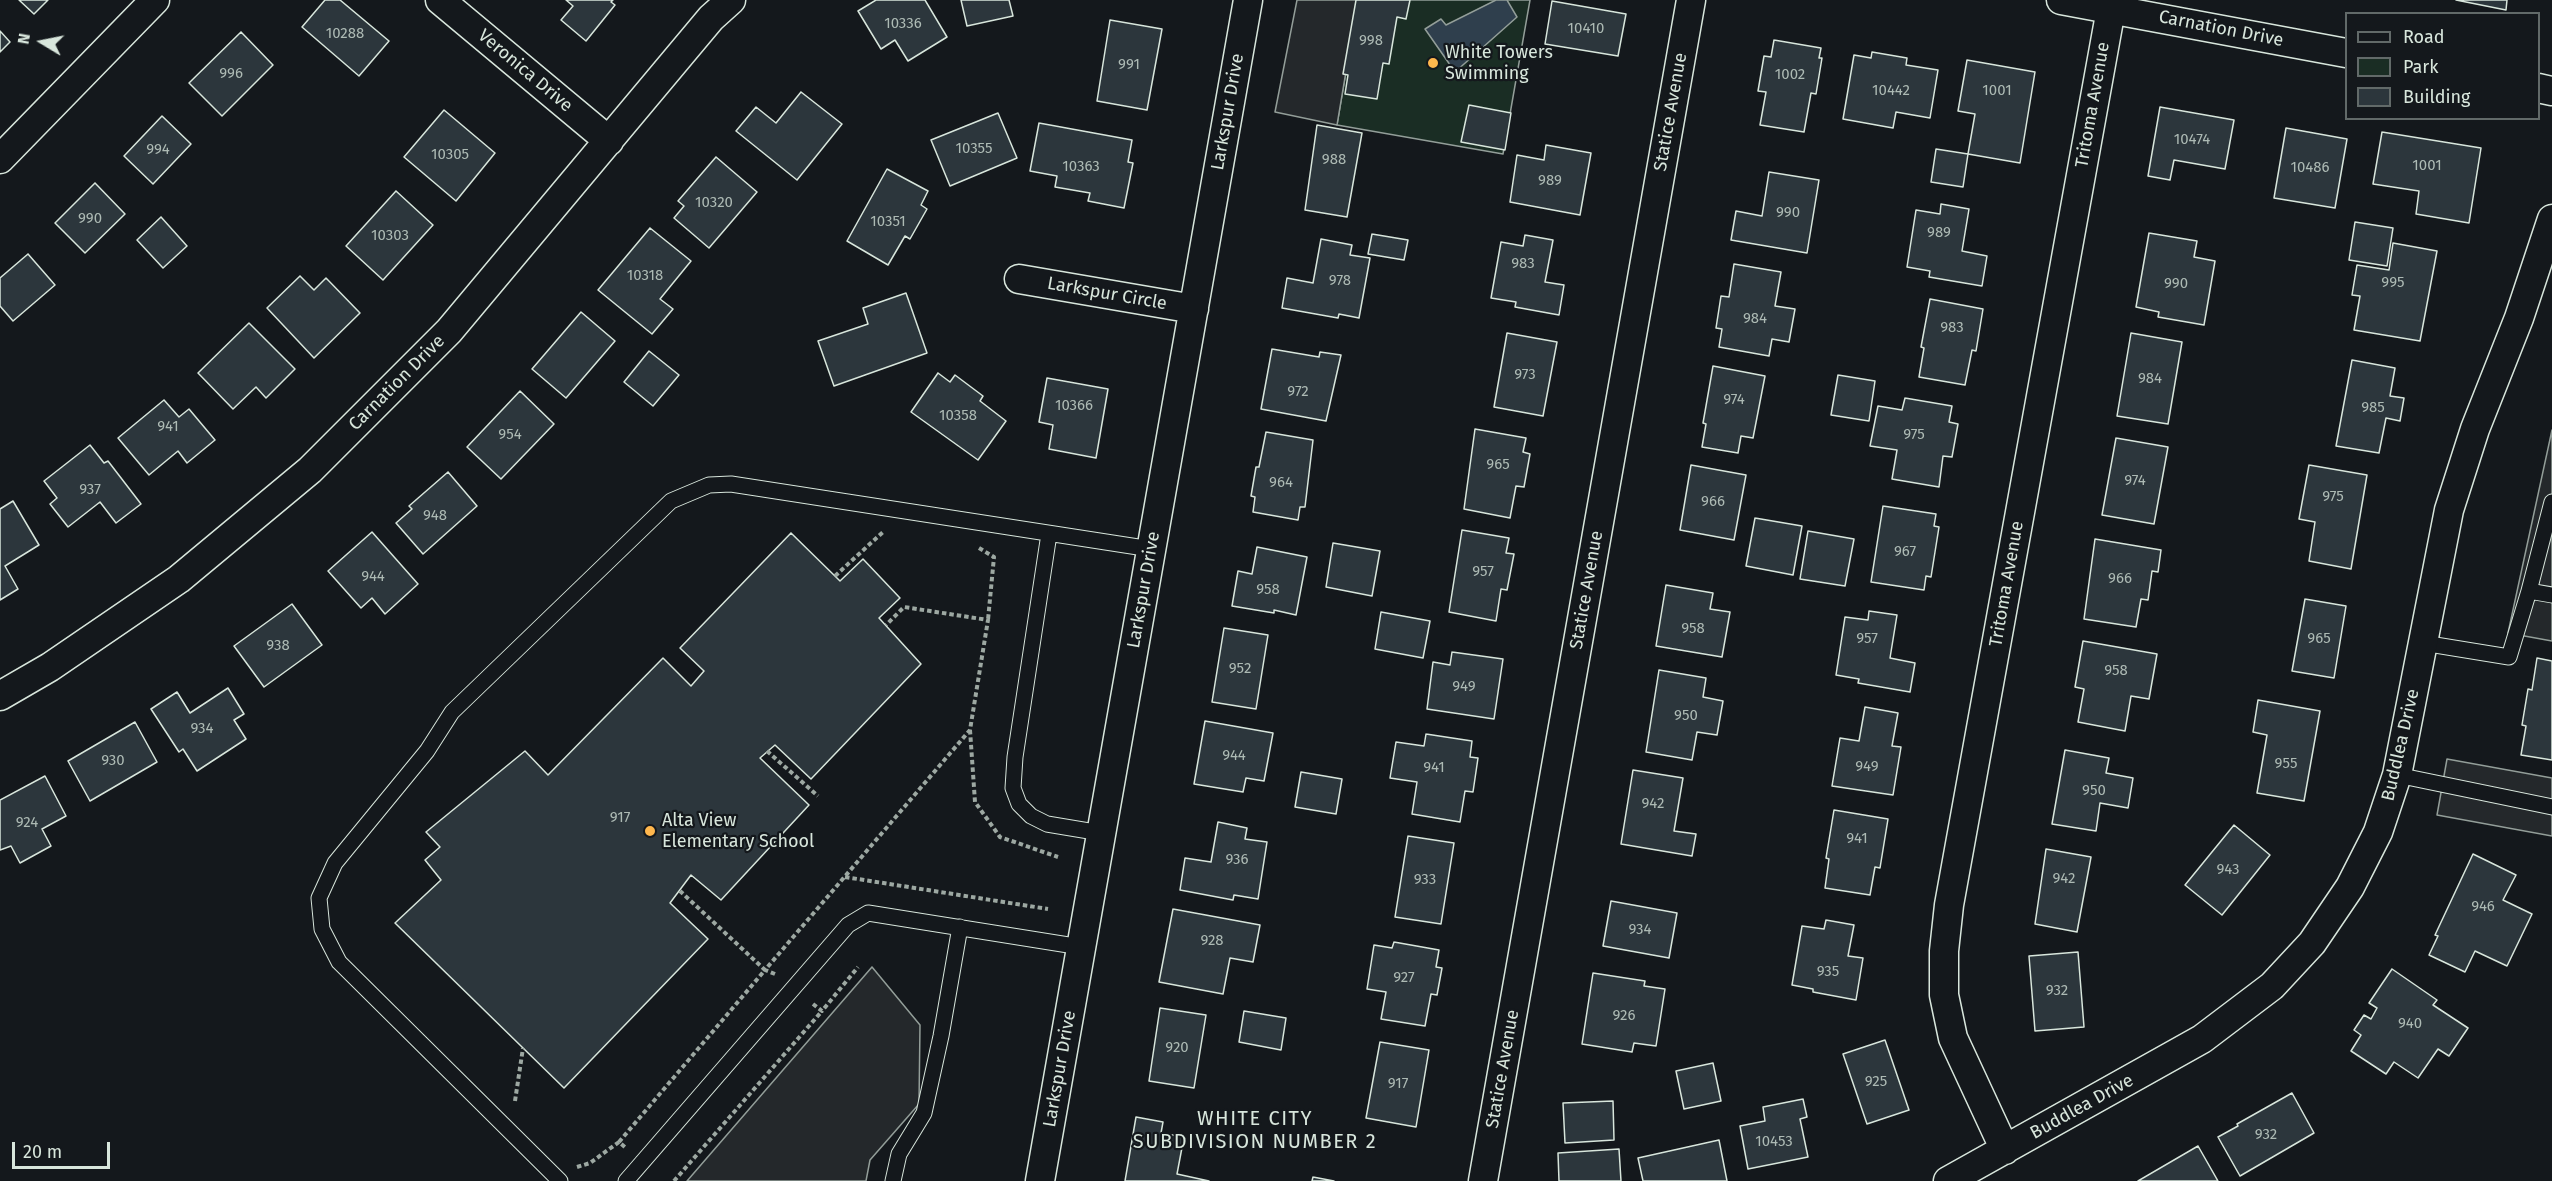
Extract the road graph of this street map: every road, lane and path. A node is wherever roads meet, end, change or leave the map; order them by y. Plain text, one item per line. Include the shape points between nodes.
1 (155, 0) edge
2 (440, 0) edge
3 (731, 0) edge
4 (1248, 0) edge
5 (1691, 0) edge
6 (2061, 0) edge
7 (2111, 9) junction
8 (2345, 53) edge
9 (609, 141) junction
10 (0, 159) edge
11 (2552, 219) edge
12 (1019, 279) dead end
13 (1194, 309) junction
14 (2552, 502) edge
15 (894, 533) dead end
16 (1049, 534) junction
17 (973, 547) dead end
18 (1151, 549) junction
19 (835, 576) dead end
20 (2529, 591) junction
21 (2552, 595) edge
22 (988, 620) junction
23 (886, 626) dead end
24 (2423, 643) junction
25 (0, 696) edge
26 (767, 751) dead end
27 (2397, 775) junction
28 (819, 796) dead end
29 (2552, 807) edge
30 (1101, 833) junction
31 (844, 877) junction
32 (680, 891) dead end
33 (1048, 909) dead end
34 (960, 927) junction
35 (1081, 946) junction
36 (858, 967) dead end
37 (765, 970) junction
38 (776, 975) dead end
39 (813, 1004) dead end
40 (822, 1011) junction
41 (523, 1048) dead end
42 (522, 1108) dead end
43 (620, 1142) junction
44 (627, 1148) dead end
45 (2005, 1150) junction
46 (570, 1159) dead end
47 (578, 1167) junction
48 (565, 1175) edge
49 (626, 1181) edge
50 (674, 1181) edge
51 (893, 1181) edge
52 (1040, 1181) edge
53 (1483, 1181) edge
54 (1948, 1181) edge

1 - 10 street
2 - 9 street, Veronica Drive
3 - 9 street, Carnation Drive via 711,18
4 - 13 street, Larkspur Drive
5 - 53 street, Statice Avenue
6 - 7 street, Carnation Drive
7 - 8 street, Carnation Drive
7 - 45 street, Tritoma Avenue via 1949,905 1944,951 1944,995 1953,1038
9 - 25 street, Carnation Drive via 449,331 310,470 179,579 50,667
11 - 24 street, Buddlea Drive via 2449,510
12 - 13 street, Larkspur Circle
13 - 18 street, Larkspur Drive
14 - 20 lane
15 - 19 path via 882,532
16 - 18 lane
16 - 30 lane via 1013,788 1030,816 1047,824
16 - 48 lane via 731,484 709,485 671,501 452,712 427,751 335,863 319,898 322,929 339,962
17 - 22 path via 994,557
18 - 30 street, Larkspur Drive
20 - 21 lane
20 - 24 lane via 2509,657
22 - 23 path via 904,607
22 - 31 path via 970,730
24 - 27 street, Buddlea Drive
26 - 28 path
27 - 29 lane
27 - 45 street, Buddlea Drive via 2378,832 2350,887 2312,943 2272,986 2202,1039
30 - 35 street, Larkspur Drive
31 - 33 path
31 - 37 path
32 - 37 path
34 - 35 lane
34 - 49 lane via 868,913 848,925
34 - 51 lane via 924,1113 899,1154
35 - 52 street, Larkspur Drive
36 - 40 path
37 - 38 path
37 - 43 path
39 - 40 path
40 - 50 path
41 - 42 path via 514,1100
43 - 44 path
43 - 47 path
45 - 54 street, Buddlea Drive
46 - 47 path
47 - 48 path

